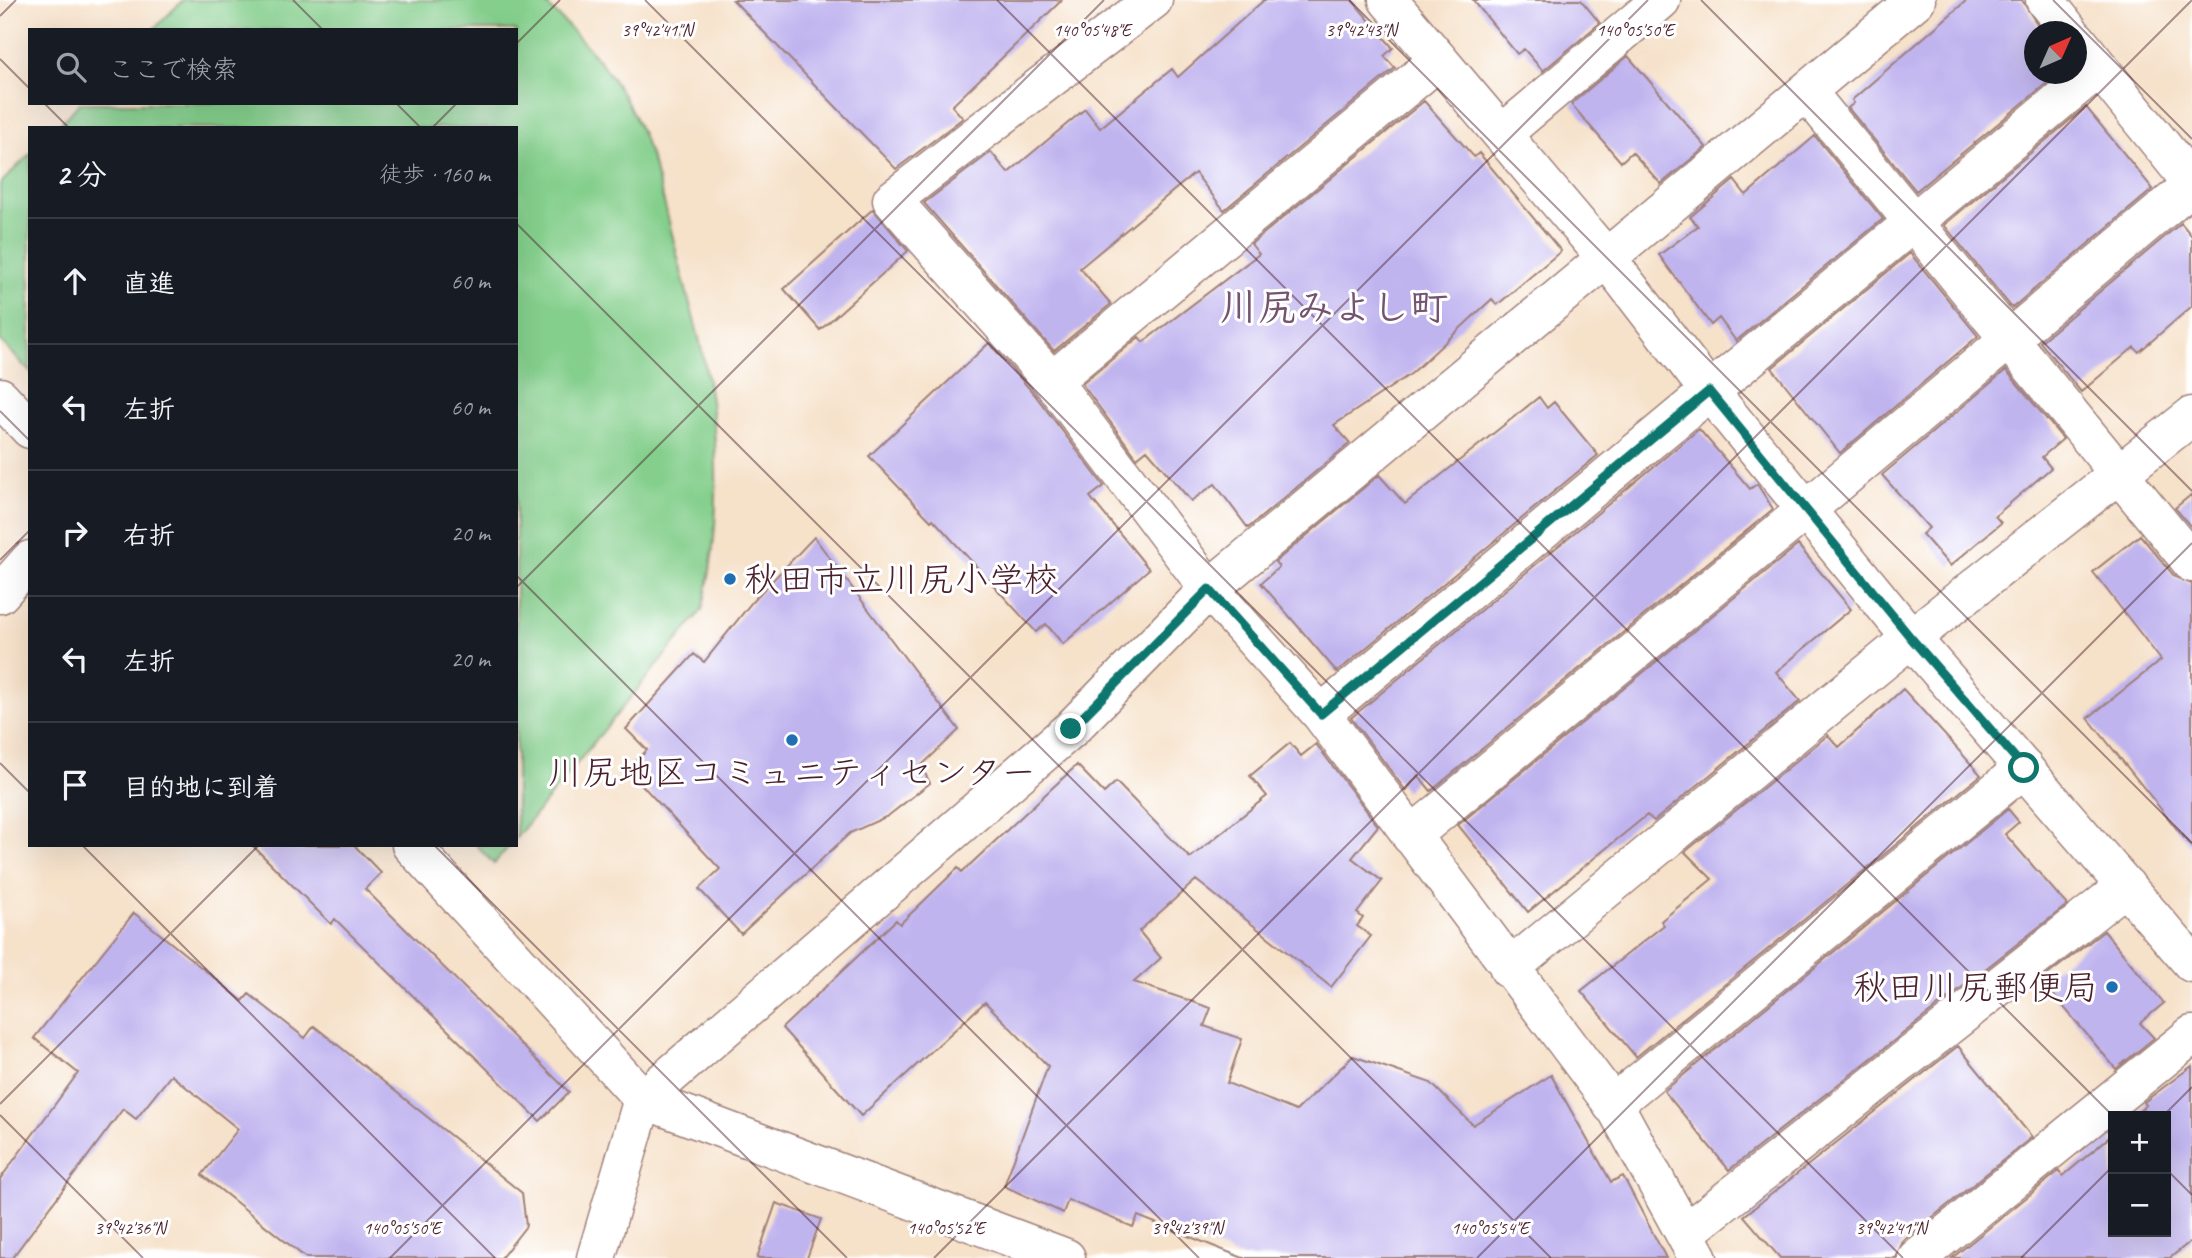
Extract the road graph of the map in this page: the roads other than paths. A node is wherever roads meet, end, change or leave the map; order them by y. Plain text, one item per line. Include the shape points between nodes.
1 (1153, 0) edge
2 (1661, 0) edge
3 (1916, 0) edge
4 (2045, 0) edge
5 (1397, 3) edge
6 (2061, 21) edge
7 (2088, 54) edge
8 (1439, 60) junction
9 (1807, 92) junction
10 (1502, 134) junction
11 (2192, 184) edge
12 (1914, 221) junction
13 (1608, 260) junction
14 (2008, 339) junction
15 (1052, 381) junction
16 (1709, 391) junction
17 (0, 397) edge
18 (2192, 416) edge
19 (28, 427) edge
20 (2120, 473) junction
21 (1806, 510) junction
22 (28, 562) edge
23 (2192, 563) edge
24 (1209, 589) junction
25 (0, 594) edge
26 (1911, 638) junction
27 (1321, 714) junction
28 (2024, 768) junction
29 (1411, 836) junction
30 (413, 847) edge
31 (2126, 886) junction
32 (2192, 963) edge
33 (1509, 969) junction
34 (2192, 1035) edge
35 (643, 1099) junction
36 (1612, 1105) junction
37 (1691, 1245) edge
38 (1058, 1257) edge
39 (596, 1258) edge
40 (1917, 1258) edge

1 - 15 street via 892,200
2 - 10 street
3 - 9 street
4 - 6 street
5 - 8 street
7 - 11 street
7 - 12 street
8 - 10 street
8 - 15 street
9 - 12 street
9 - 13 street
10 - 13 street
11 - 14 street
12 - 14 street
12 - 16 street
13 - 16 street
13 - 24 street
14 - 20 street
14 - 21 street
15 - 24 street
16 - 21 street
16 - 27 street
17 - 19 street
18 - 20 street
20 - 23 street
20 - 26 street
21 - 26 street
21 - 29 street
22 - 25 street
24 - 27 street
24 - 35 street via 1071,729
26 - 28 street
26 - 33 street
27 - 29 street
28 - 31 street
28 - 36 street
29 - 33 street
30 - 35 street
31 - 32 street
31 - 37 street
33 - 36 street
34 - 40 street
35 - 38 street
35 - 39 street
36 - 37 street

